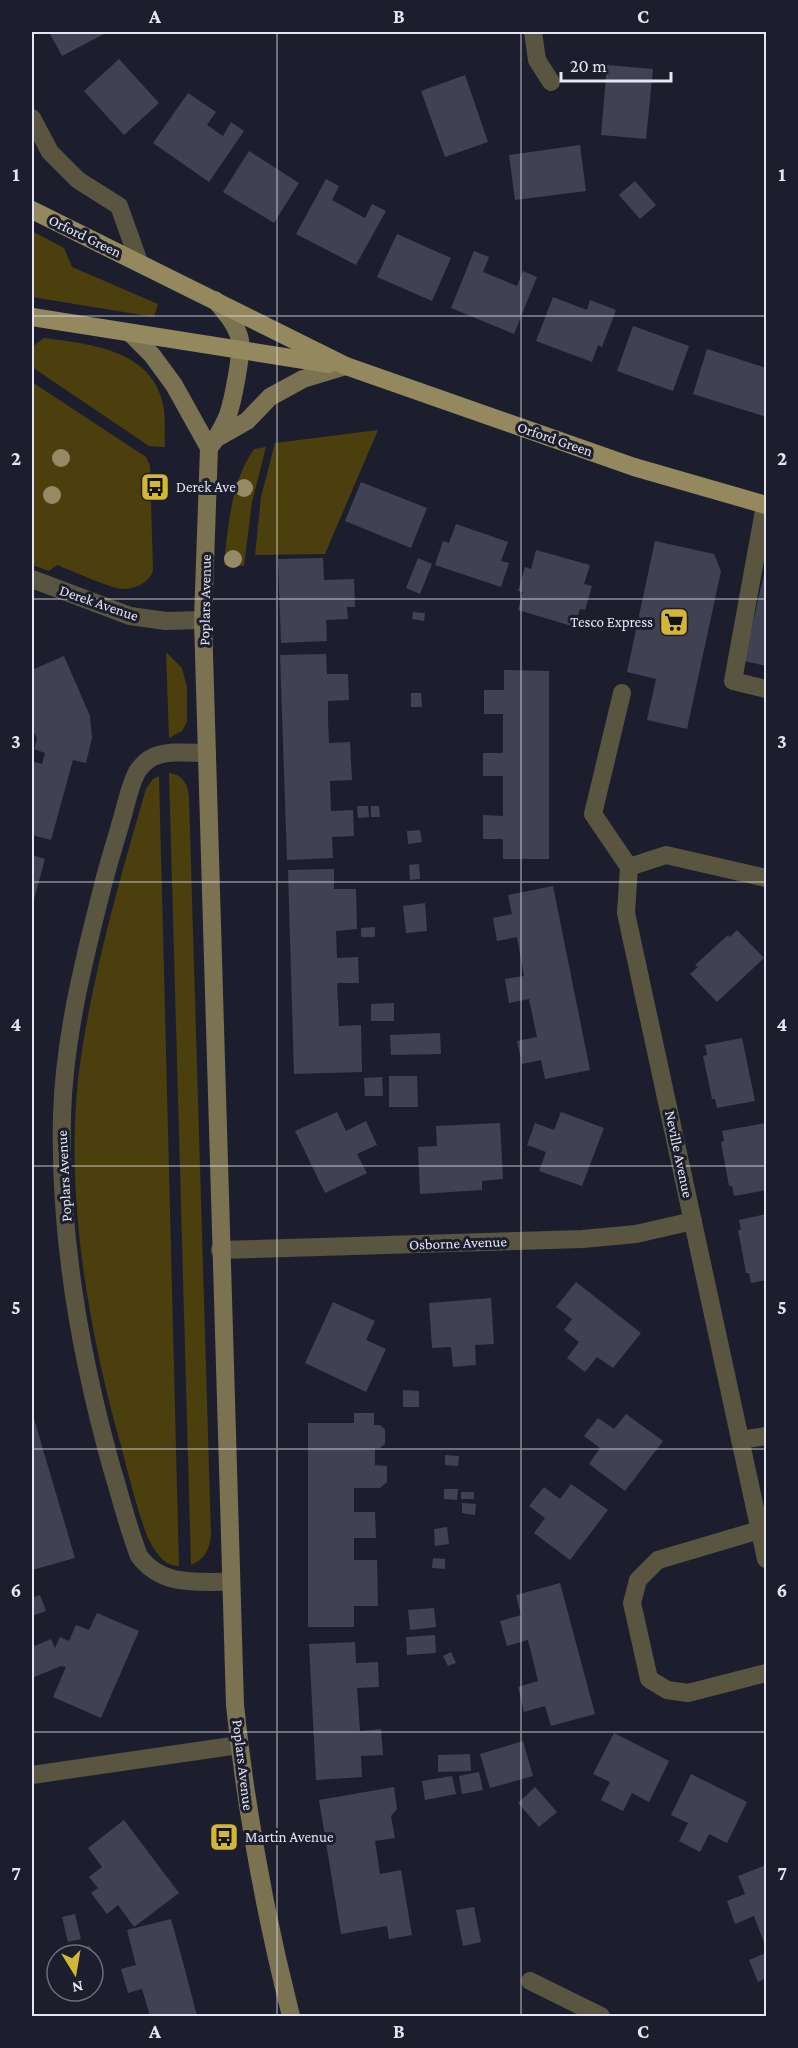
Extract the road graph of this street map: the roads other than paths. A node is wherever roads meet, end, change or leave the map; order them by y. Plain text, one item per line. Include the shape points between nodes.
1 (533, 32) edge
2 (551, 82) dead end
3 (32, 118) edge
4 (32, 210) edge
5 (139, 262) junction
6 (215, 300) junction
7 (32, 317) edge
8 (130, 333) junction
9 (240, 351) junction
10 (346, 366) junction
11 (213, 443) junction
12 (766, 505) edge
13 (32, 579) edge
14 (203, 620) junction
15 (766, 688) edge
16 (622, 693) dead end
17 (207, 753) junction
18 (629, 867) junction
19 (766, 878) edge
20 (693, 1221) junction
21 (220, 1250) junction
22 (766, 1436) edge
23 (740, 1440) junction
24 (759, 1530) junction
25 (766, 1559) edge
26 (231, 1582) junction
27 (766, 1673) edge
28 (239, 1745) junction
29 (32, 1774) edge
30 (530, 1981) dead end
31 (291, 2016) edge
32 (601, 2016) edge

1 - 2 street via 537,60
3 - 5 street, Orford Green via 50,152 78,180 119,206
4 - 5 main road, Orford Green
5 - 6 main road, Orford Green
6 - 9 street, Poplars Avenue via 231,320
6 - 10 main road, Orford Green
7 - 8 main road, Orford Green
8 - 9 main road, Orford Green
8 - 11 street via 152,355
9 - 10 main road, Orford Green
9 - 11 street, Poplars Avenue via 228,414
10 - 11 street via 303,378 270,397 247,421
10 - 12 main road, Orford Green via 634,467
11 - 14 street, Poplars Avenue
12 - 15 street via 733,681
13 - 14 street, Derek Avenue via 130,616 166,621
14 - 17 street, Poplars Avenue
16 - 18 street via 592,814
17 - 21 street, Poplars Avenue
17 - 26 street, Poplars Avenue via 153,757 145,762 132,783 79,986 65,1075 62,1164 74,1291 87,1372 139,1556 147,1567 171,1579
18 - 19 street via 666,855
18 - 20 street, Neville Avenue via 626,912
20 - 21 street, Osborne Avenue via 583,1239
20 - 23 street, Neville Avenue
21 - 26 street, Poplars Avenue
22 - 23 street
23 - 24 street, Neville Avenue
24 - 25 street, Neville Avenue
24 - 27 street via 658,1560 638,1580 632,1603 649,1679 667,1690 688,1694
26 - 28 street, Poplars Avenue
28 - 29 street
28 - 31 street, Poplars Avenue via 244,1791
30 - 32 street

